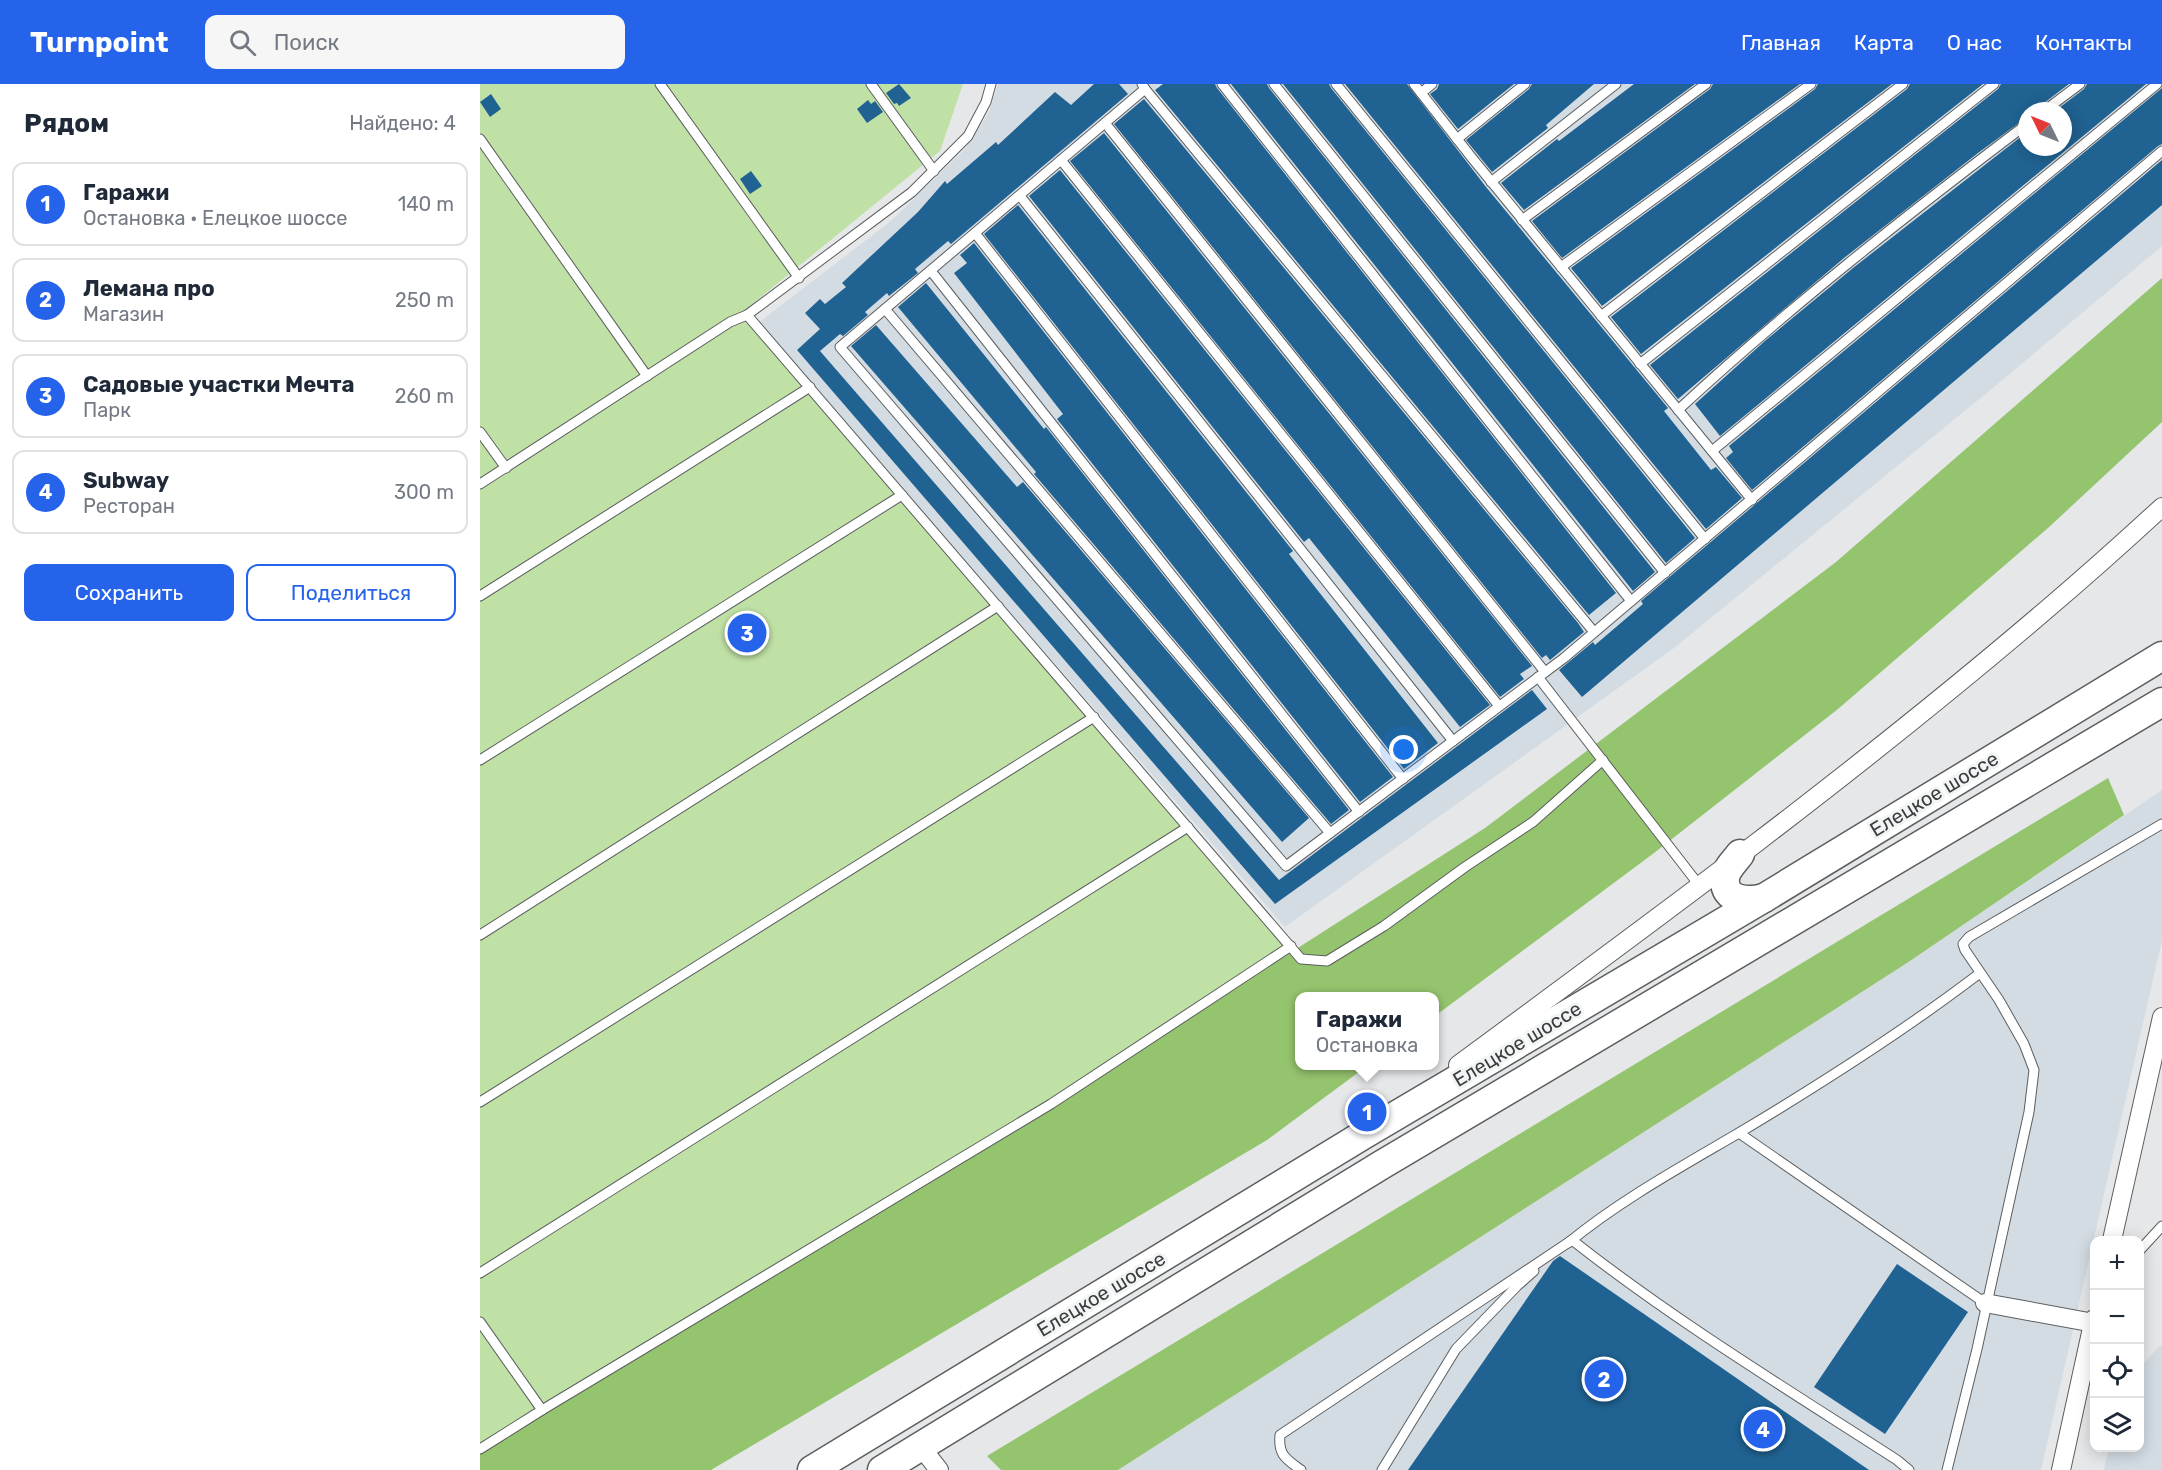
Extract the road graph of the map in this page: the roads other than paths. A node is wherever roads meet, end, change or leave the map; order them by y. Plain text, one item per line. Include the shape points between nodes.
1 (660, 84) edge
2 (871, 84) edge
3 (991, 84) edge
4 (1222, 84) edge
5 (1274, 84) edge
6 (1336, 84) edge
7 (1414, 84) edge
8 (1432, 84) edge
9 (1525, 84) edge
10 (1616, 84) edge
11 (1706, 84) edge
12 (1810, 84) edge
13 (1903, 84) edge
14 (1994, 84) edge
15 (2080, 84) edge
16 (2157, 84) edge
17 (1144, 86) edge
18 (1421, 93) junction
19 (2056, 102) edge
20 (1105, 123) junction
21 (2018, 131) edge
22 (480, 139) edge
23 (1457, 139) junction
24 (2162, 151) edge
25 (1061, 160) junction
26 (933, 171) junction
27 (1491, 182) junction
28 (1020, 195) junction
29 (1522, 220) junction
30 (975, 233) junction
31 (1561, 267) junction
32 (931, 271) junction
33 (799, 278) junction
34 (885, 309) junction
35 (747, 315) junction
36 (1601, 316) junction
37 (1640, 364) junction
38 (647, 376) junction
39 (810, 387) junction
40 (1678, 410) junction
41 (480, 432) edge
42 (1712, 451) junction
43 (506, 468) junction
44 (480, 484) edge
45 (902, 495) junction
46 (1752, 500) junction
47 (2162, 507) edge
48 (1705, 539) junction
49 (1665, 573) junction
50 (480, 596) edge
51 (1631, 601) junction
52 (998, 606) junction
53 (1594, 632) junction
54 (2162, 656) edge
55 (1541, 674) junction
56 (2162, 702) edge
57 (1499, 706) junction
58 (1094, 717) junction
59 (1453, 741) junction
60 (480, 760) edge
61 (1603, 760) junction
62 (1403, 779) junction
63 (1359, 812) junction
64 (2162, 824) edge
65 (1188, 827) junction
66 (1330, 833) junction
67 (1740, 854) junction
68 (1699, 885) junction
69 (1764, 898) junction
70 (480, 935) edge
71 (1291, 946) junction
72 (1980, 973) junction
73 (2162, 1017) edge
74 (480, 1102) edge
75 (1739, 1133) junction
76 (1363, 1135) junction
77 (2162, 1226) edge
78 (2113, 1236) edge
79 (1572, 1240) junction
80 (2144, 1245) edge
81 (480, 1273) edge
82 (1985, 1303) junction
83 (2090, 1320) edge
84 (480, 1322) edge
85 (2090, 1339) edge
86 (542, 1410) junction
87 (921, 1447) junction
88 (480, 1449) edge
89 (812, 1470) edge
90 (882, 1470) edge
91 (939, 1470) edge
92 (1301, 1470) edge
93 (1382, 1470) edge
94 (1909, 1470) edge
95 (1947, 1470) edge
96 (2061, 1470) edge

1 - 33 lane
2 - 26 lane
3 - 26 lane via 968,136
4 - 51 lane
5 - 49 lane
6 - 48 lane
7 - 18 lane
8 - 18 lane
9 - 23 lane
10 - 27 lane
11 - 29 lane
12 - 31 lane
13 - 36 lane
14 - 37 lane
15 - 19 lane
16 - 42 lane
17 - 20 lane
17 - 53 lane
18 - 23 lane
20 - 25 lane
20 - 55 lane
21 - 40 lane via 1944,186 1727,364
22 - 38 lane
23 - 27 lane
24 - 46 lane
25 - 28 lane
25 - 57 lane
26 - 33 lane via 912,192
27 - 29 lane
28 - 30 lane
28 - 59 lane
29 - 31 lane
30 - 32 lane
30 - 62 lane
31 - 36 lane
32 - 34 lane
32 - 63 lane
33 - 35 lane
34 - 66 lane
34 - 66 lane via 840,347 1286,866
35 - 38 lane
35 - 39 lane
36 - 37 lane
37 - 40 lane
38 - 43 lane
39 - 45 lane
39 - 50 lane
40 - 42 lane
41 - 43 lane
42 - 46 lane
43 - 44 lane
45 - 52 lane
45 - 60 lane
46 - 48 lane
47 - 67 street via 2046,610
48 - 49 lane
49 - 51 lane
51 - 53 lane
52 - 58 lane
52 - 70 lane
53 - 55 lane
54 - 69 main road, Елецкое шоссе
55 - 57 lane
55 - 61 lane
56 - 87 main road, Елецкое шоссе via 1383,1164
57 - 59 lane
58 - 65 lane
58 - 74 lane
59 - 62 lane
61 - 68 lane
61 - 71 lane via 1533,822 1327,961 1301,959
62 - 63 lane
63 - 66 lane
64 - 72 lane via 1969,938 1963,944
65 - 71 lane
65 - 81 lane
67 - 68 street
67 - 69 main road via 1728,869 1726,888 1742,901
68 - 76 street
69 - 76 main road, Елецкое шоссе
71 - 86 lane via 1051,1104
72 - 75 lane
72 - 82 lane via 2024,1044 2034,1070 2029,1112
73 - 78 street
75 - 79 lane via 1669,1174
75 - 82 lane
76 - 89 main road, Елецкое шоссе
77 - 80 lane
79 - 92 lane via 1280,1435 1279,1449
79 - 93 lane via 1517,1286 1456,1349
79 - 94 lane via 1677,1316
82 - 83 street
82 - 95 lane
84 - 86 lane
85 - 96 street
86 - 88 lane
87 - 90 main road, Елецкое шоссе
87 - 91 street

